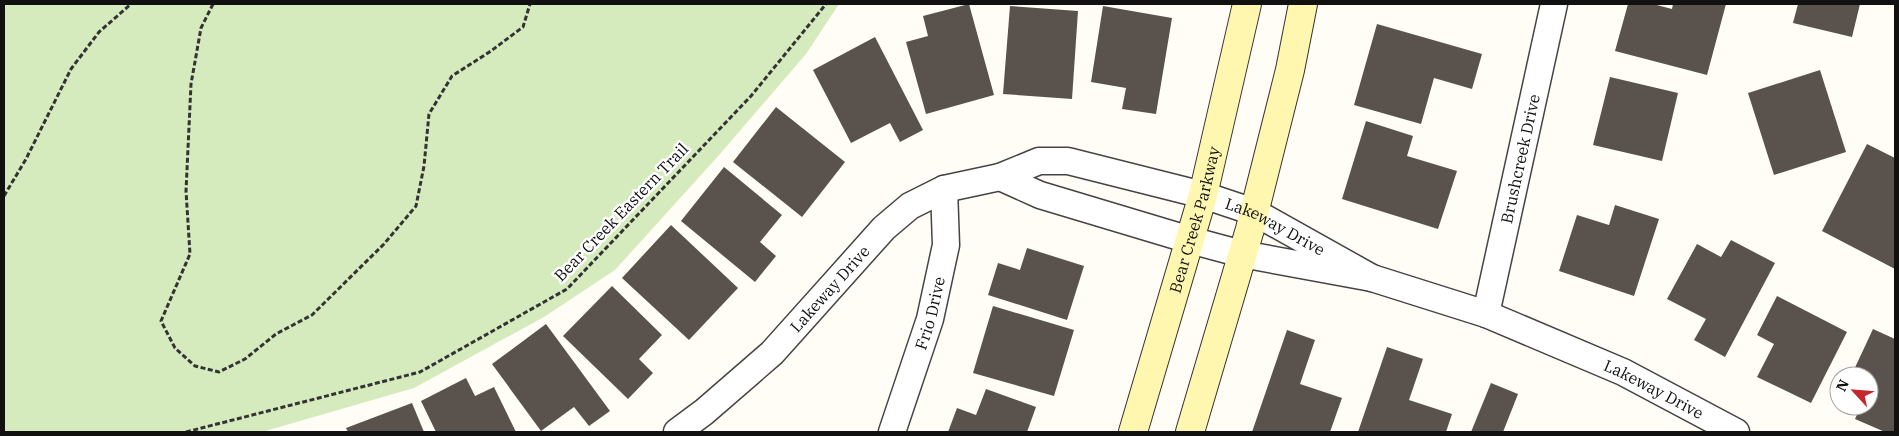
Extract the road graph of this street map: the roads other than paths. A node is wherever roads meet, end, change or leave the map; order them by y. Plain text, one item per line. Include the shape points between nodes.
1 (1247, 4) edge
2 (1303, 4) edge
3 (1554, 4) edge
4 (1000, 177) junction
5 (944, 189) junction
6 (1203, 195) junction
7 (1254, 212) junction
8 (1190, 240) junction
9 (1242, 254) junction
10 (1372, 278) junction
11 (1486, 314) junction
12 (677, 432) edge
13 (892, 432) edge
14 (1133, 432) edge
15 (1190, 432) edge
16 (1736, 432) edge

1 - 6 main road, Bear Creek Parkway
2 - 7 main road
3 - 11 street, Brushcreek Drive
4 - 5 street, Lakeway Drive
4 - 6 street, Lakeway Drive via 1039,161 1068,161
4 - 8 street, Lakeway Drive via 1040,195
5 - 12 street, Lakeway Drive via 910,206 884,228 772,353
5 - 13 street, Frio Drive via 946,245 930,319
6 - 7 street, Lakeway Drive
6 - 8 main road, Bear Creek Parkway
7 - 9 main road
7 - 10 street, Lakeway Drive
8 - 9 street, Lakeway Drive
8 - 14 main road, Bear Creek Parkway
9 - 10 street, Lakeway Drive
9 - 15 main road
10 - 11 street, Lakeway Drive
11 - 16 street, Lakeway Drive via 1623,372

